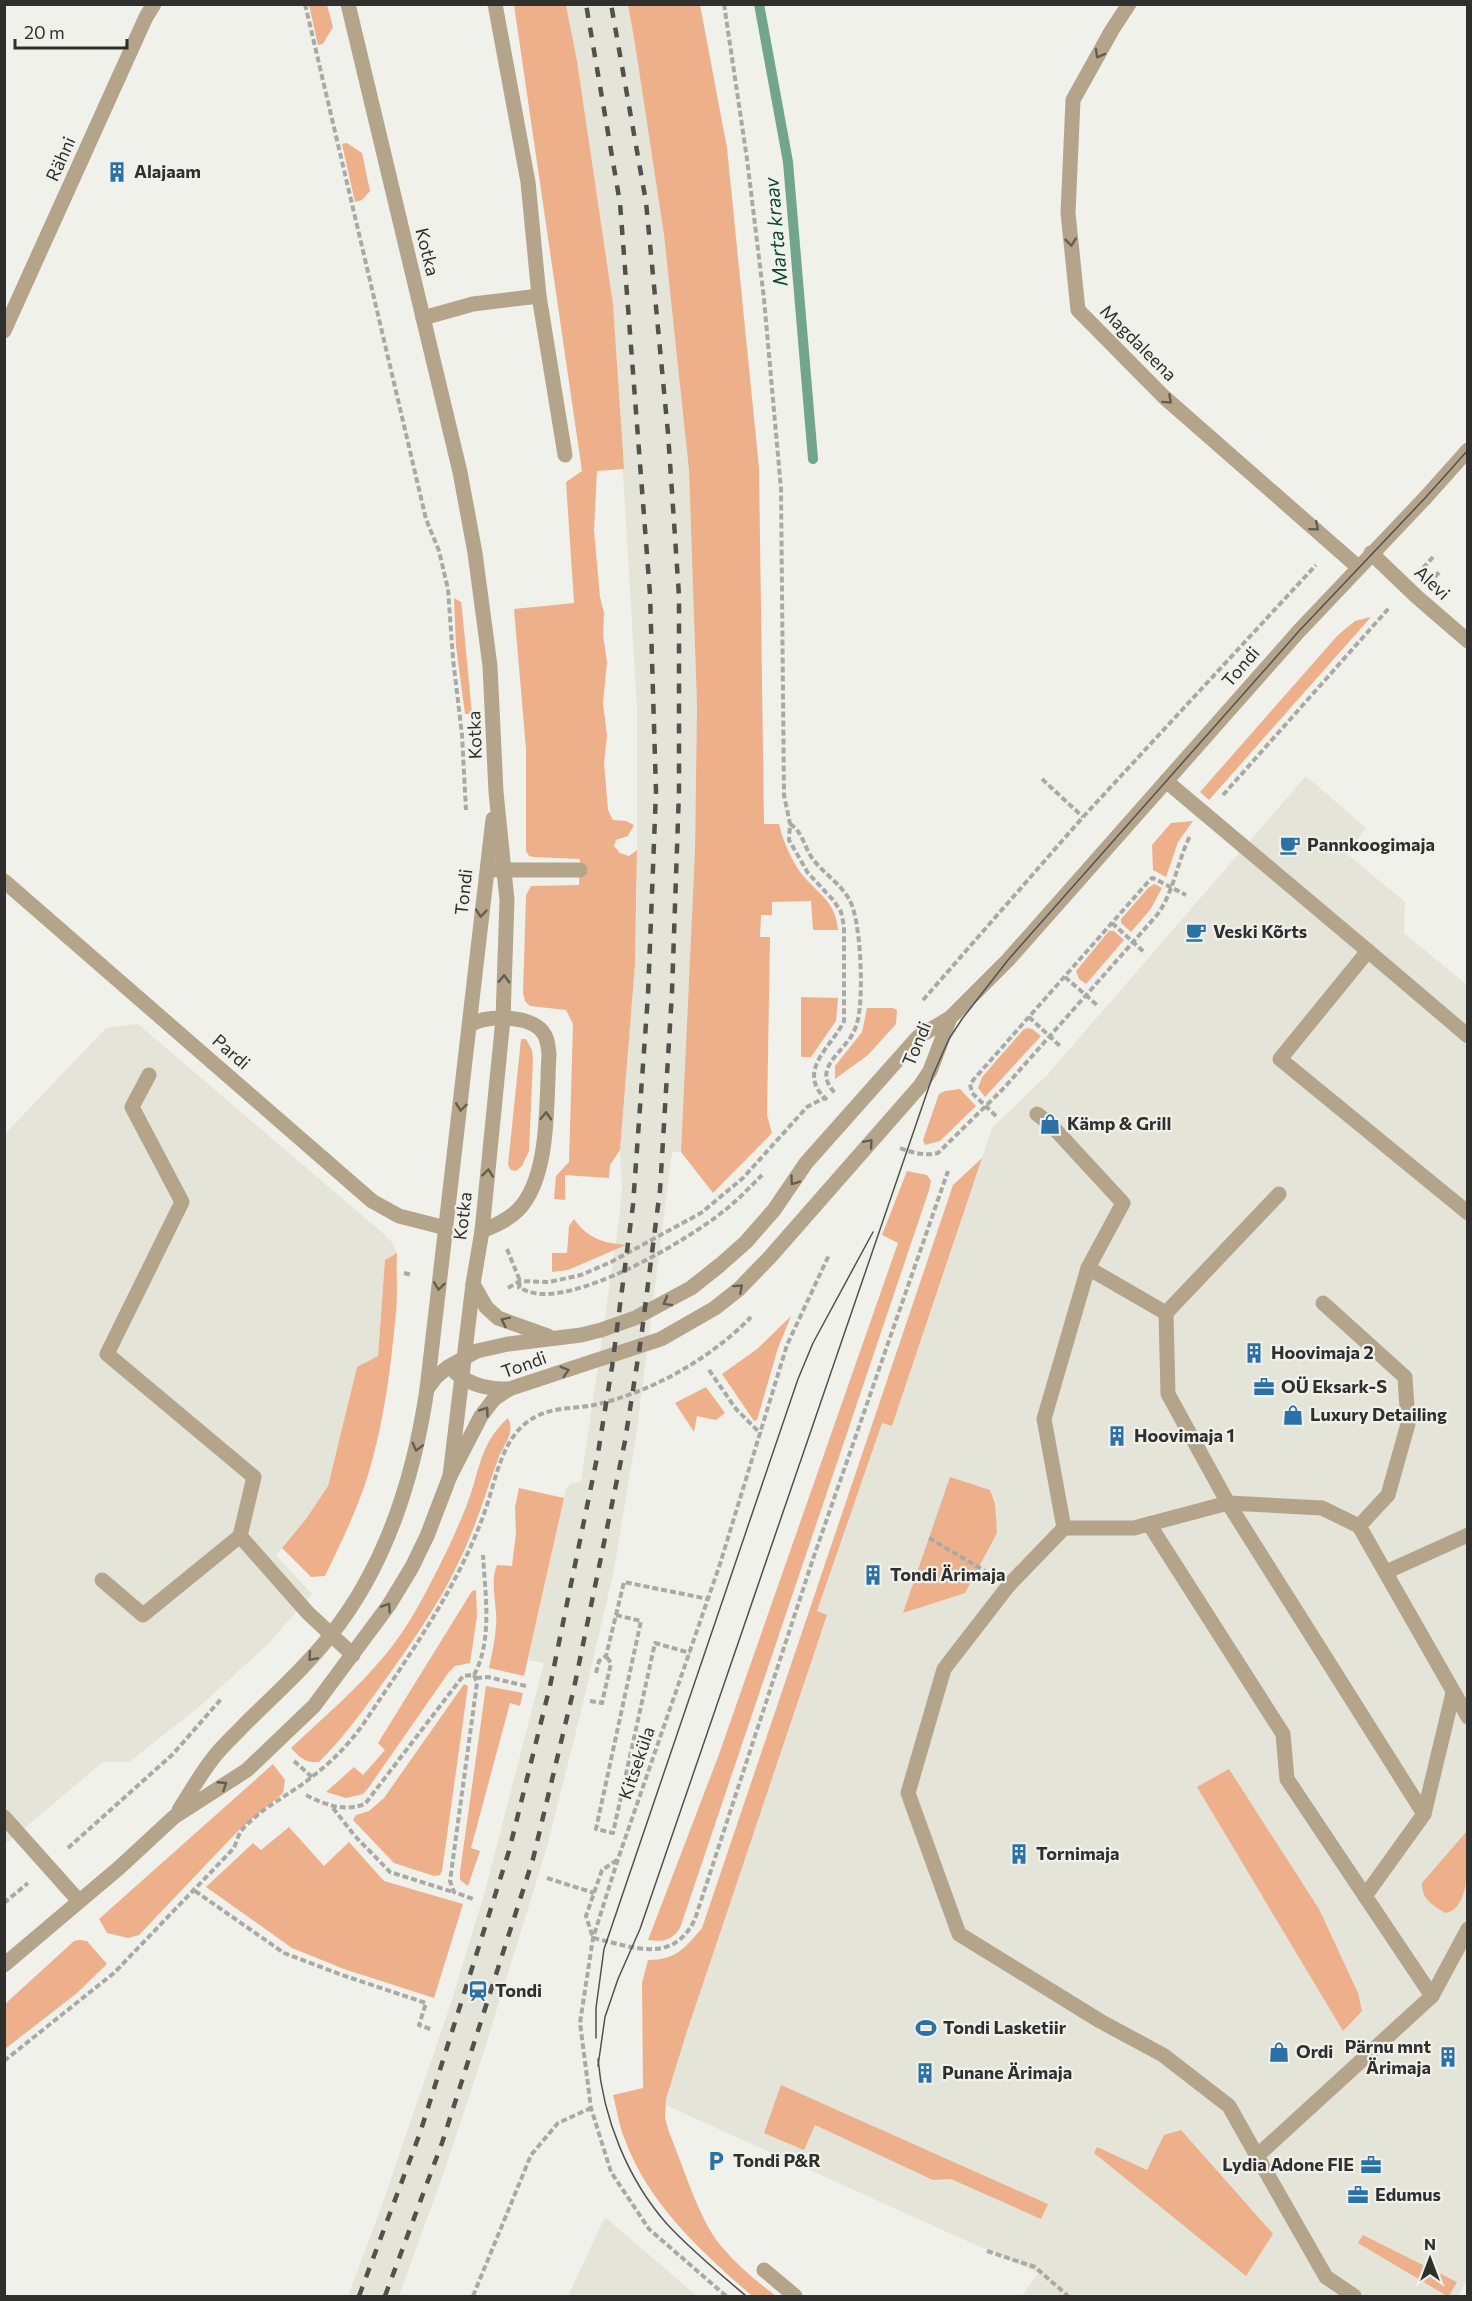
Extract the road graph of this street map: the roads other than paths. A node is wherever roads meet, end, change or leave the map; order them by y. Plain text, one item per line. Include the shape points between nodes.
1 (154, 4) edge
2 (348, 4) edge
3 (495, 4) edge
4 (1129, 4) edge
5 (539, 296) junction
6 (423, 318) junction
7 (4, 331) edge
8 (1467, 450) edge
9 (565, 455) dead end
10 (1371, 553) junction
11 (1358, 567) junction
12 (1467, 641) edge
13 (1166, 782) junction
14 (496, 792) junction
15 (486, 870) junction
16 (504, 870) junction
17 (580, 870) dead end
18 (4, 881) edge
19 (1368, 951) junction
20 (950, 1018) junction
21 (503, 1019) junction
22 (470, 1025) junction
23 (1467, 1036) edge
24 (149, 1075) dead end
25 (1037, 1114) dead end
26 (1279, 1194) dead end
27 (1467, 1213) edge
28 (446, 1228) junction
29 (482, 1232) junction
30 (1088, 1268) junction
31 (473, 1284) junction
32 (1323, 1304) dead end
33 (1166, 1313) junction
34 (552, 1338) junction
35 (432, 1345) junction
36 (465, 1356) junction
37 (448, 1367) junction
38 (463, 1379) junction
39 (427, 1389) junction
40 (509, 1389) junction
41 (450, 1476) junction
42 (1228, 1503) junction
43 (1149, 1524) junction
44 (1359, 1526) junction
45 (1064, 1528) junction
46 (1467, 1535) edge
47 (240, 1536) junction
48 (1386, 1572) junction
49 (102, 1580) dead end
50 (331, 1635) junction
51 (353, 1655) junction
52 (1453, 1693) junction
53 (1467, 1717) edge
54 (1424, 1814) junction
55 (4, 1817) edge
56 (174, 1817) junction
57 (1365, 1896) junction
58 (79, 1901) junction
59 (1467, 1929) edge
60 (4, 1965) edge
61 (1431, 1996) junction
62 (1257, 2156) junction
63 (764, 2271) dead end
64 (795, 2296) edge
65 (1354, 2296) edge

1 - 7 street, Rähni
2 - 6 street, Kotka
3 - 5 street via 528,183
4 -> 11 street, Magdaleena via 1073,100 1068,213 1078,310 1164,397
5 - 6 street via 473,304
5 - 9 street
6 - 14 street, Kotka via 475,553 490,675
8 - 10 street, Tondi
10 - 11 street, Tondi
10 - 12 street, Alevi
11 - 13 street, Tondi
13 - 19 street
13 - 20 street, Tondi via 1008,960
14 - 15 street, Tondi
14 - 16 street, Kotka
15 - 16 street
15 -> 22 street, Tondi
16 - 17 street
21 -> 16 street, Kotka via 507,900
18 - 28 street, Pardi via 372,1201 399,1216
19 - 23 street
19 - 27 street via 1280,1059
20 -> 34 street, Tondi via 918,1037 806,1163 746,1242 710,1274 635,1318 601,1330
40 -> 20 street, Tondi via 661,1339 715,1308 739,1289 920,1086 930,1071
21 - 22 street via 488,1018
29 -> 21 street, Kotka
29 -> 21 street via 517,1211 528,1198 544,1154 547,1040 542,1031 524,1022
22 -> 28 street, Tondi
24 - 47 street via 132,1107 182,1202 107,1354 254,1477
25 - 30 street via 1123,1203
26 - 33 street
28 -> 35 street, Tondi
29 - 31 street, Kotka
30 - 33 street
30 - 45 street via 1044,1419
34 -> 31 street via 498,1318 486,1307
31 - 36 street, Kotka
32 - 44 street via 1405,1377 1408,1424 1388,1495
33 - 42 street via 1168,1394
34 - 36 street, Tondi
35 - 37 street
35 - 39 street, Tondi
36 - 37 street, Tondi
36 - 38 street, Kotka
37 - 38 street
37 - 39 street, Tondi
38 - 40 street via 485,1387
38 - 41 street, Kotka
39 -> 50 street, Tondi via 417,1447 393,1526 358,1595
41 -> 40 street, Tondi via 481,1416 494,1399
51 -> 41 street, Tondi via 412,1567
42 - 43 street
42 - 44 street via 1322,1508
42 - 54 street
43 - 45 street via 1134,1528
43 - 57 street via 1283,1734 1287,1779
44 - 48 street
45 - 62 street via 1009,1585 944,1669 908,1793 959,1934 1163,2055 1229,2106
46 - 48 street
47 - 49 street via 143,1615
47 - 50 street
48 - 52 street
50 - 51 street
50 -> 56 street, Tondi via 214,1757
56 -> 51 street, Tondi via 247,1770 314,1706
52 - 53 street
52 - 54 street
54 - 57 street
55 - 58 street
56 - 58 street, Tondi
57 - 61 street
58 - 60 street, Tondi
59 - 61 street
61 - 62 street
62 - 65 street via 1326,2277
63 - 64 street

